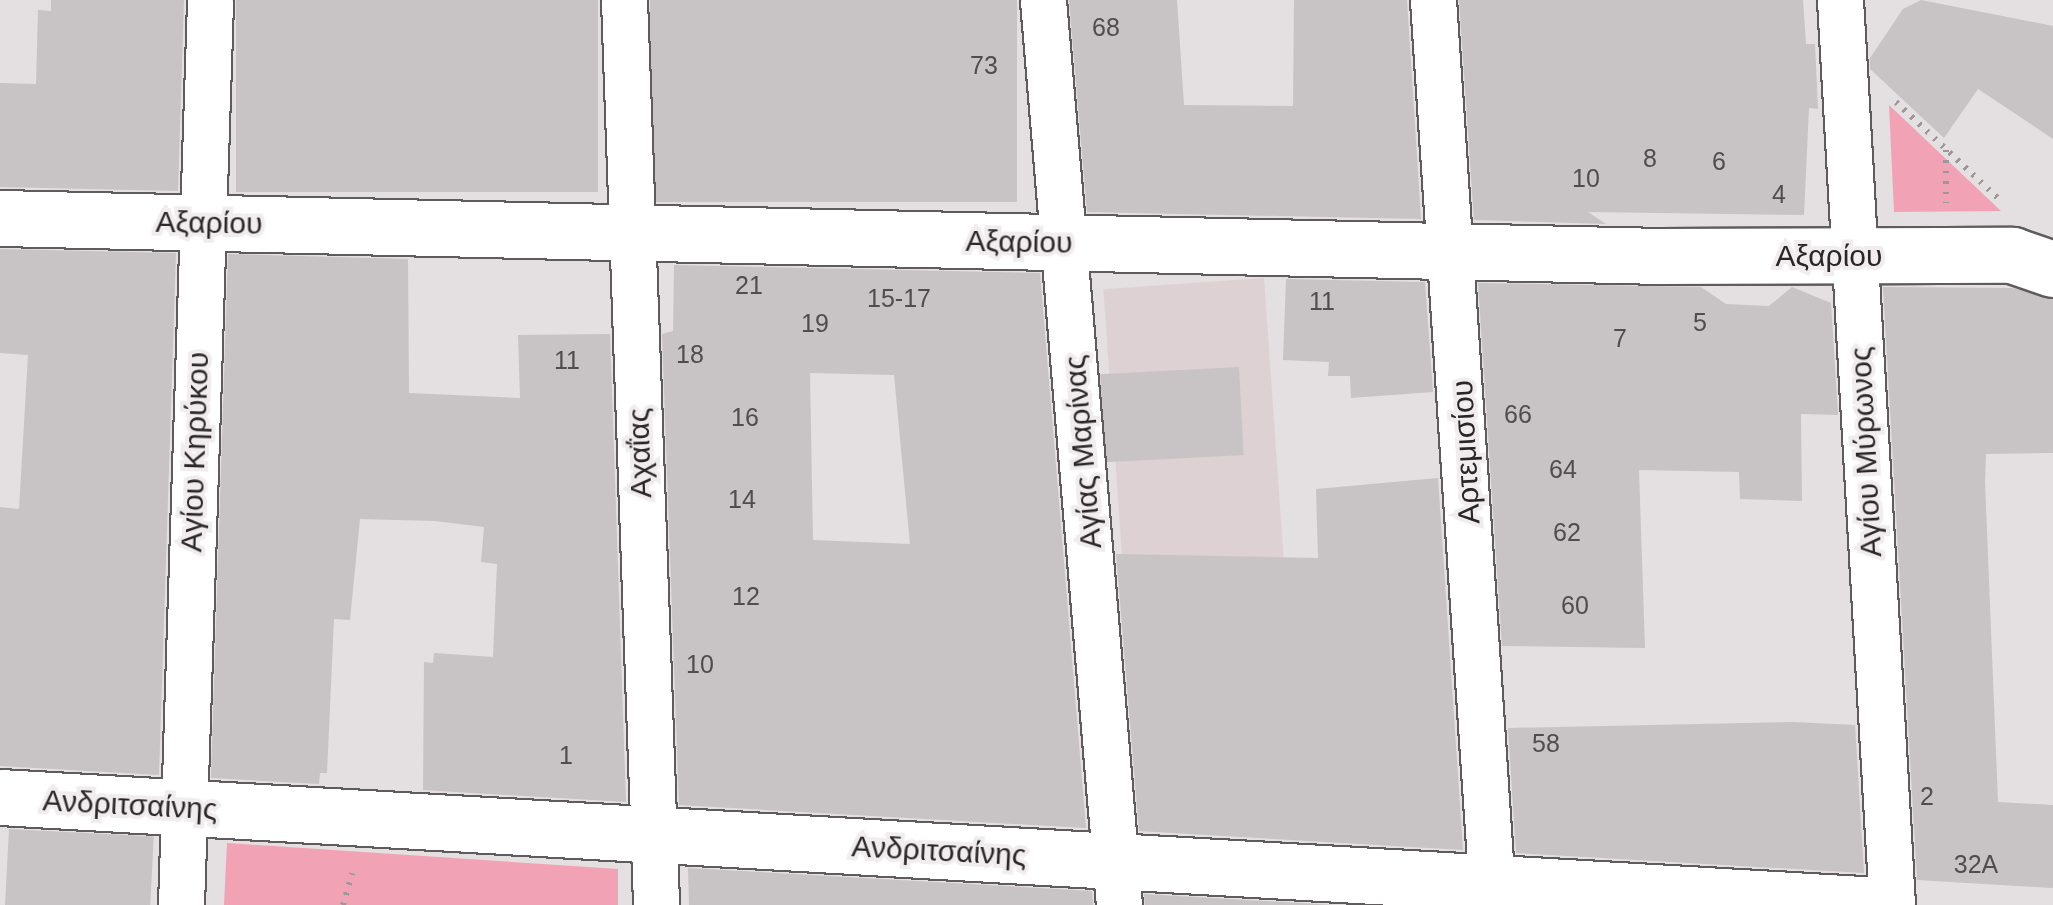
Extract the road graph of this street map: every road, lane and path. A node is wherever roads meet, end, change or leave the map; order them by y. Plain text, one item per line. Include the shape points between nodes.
1 (210, 0) edge
2 (624, 0) edge
3 (1043, 0) edge
4 (1433, 0) edge
5 (1840, 0) edge
6 (1842, 70) junction
7 (0, 218) edge
8 (202, 222) junction
9 (632, 232) junction
10 (1066, 243) junction
11 (1454, 251) junction
12 (1855, 256) junction
13 (2045, 264) edge
14 (0, 797) edge
15 (186, 808) junction
16 (654, 834) junction
17 (1118, 883) edge
18 (1493, 894) edge
19 (181, 905) edge
20 (656, 905) edge
21 (1878, 905) edge
22 (1892, 905) edge

1 - 8 street, Αγίου Κηρύκου
2 - 9 street, Αχαΐας
3 - 10 street, Αγίας Μαρίνας
4 - 11 street, Αρτεμισίου
5 - 6 street, Αγίου Μύρωνος
6 - 12 street, Αγίου Μύρωνος
6 - 13 path via 1888,95 2015,214
7 - 8 street, Αξαρίου
8 - 9 street, Αξαρίου
8 - 15 street, Αγίου Κηρύκου
9 - 10 street, Αξαρίου
9 - 16 street, Αχαΐας
10 - 11 street, Αξαρίου
10 - 17 street, Αγίας Μαρίνας
11 - 12 street, Αξαρίου
11 - 18 street, Αρτεμισίου
12 - 13 street, Αξαρίου
12 - 22 street, Αγίου Μύρωνος
14 - 15 street, Ανδριτσαίνης
15 - 16 street, Ανδριτσαίνης
15 - 19 street, Αγίου Κηρύκου
16 - 17 street, Ανδριτσαίνης
16 - 20 street, Αχαΐας
17 - 18 street, Ανδριτσαίνης
18 - 21 street, Ανδριτσαίνης

